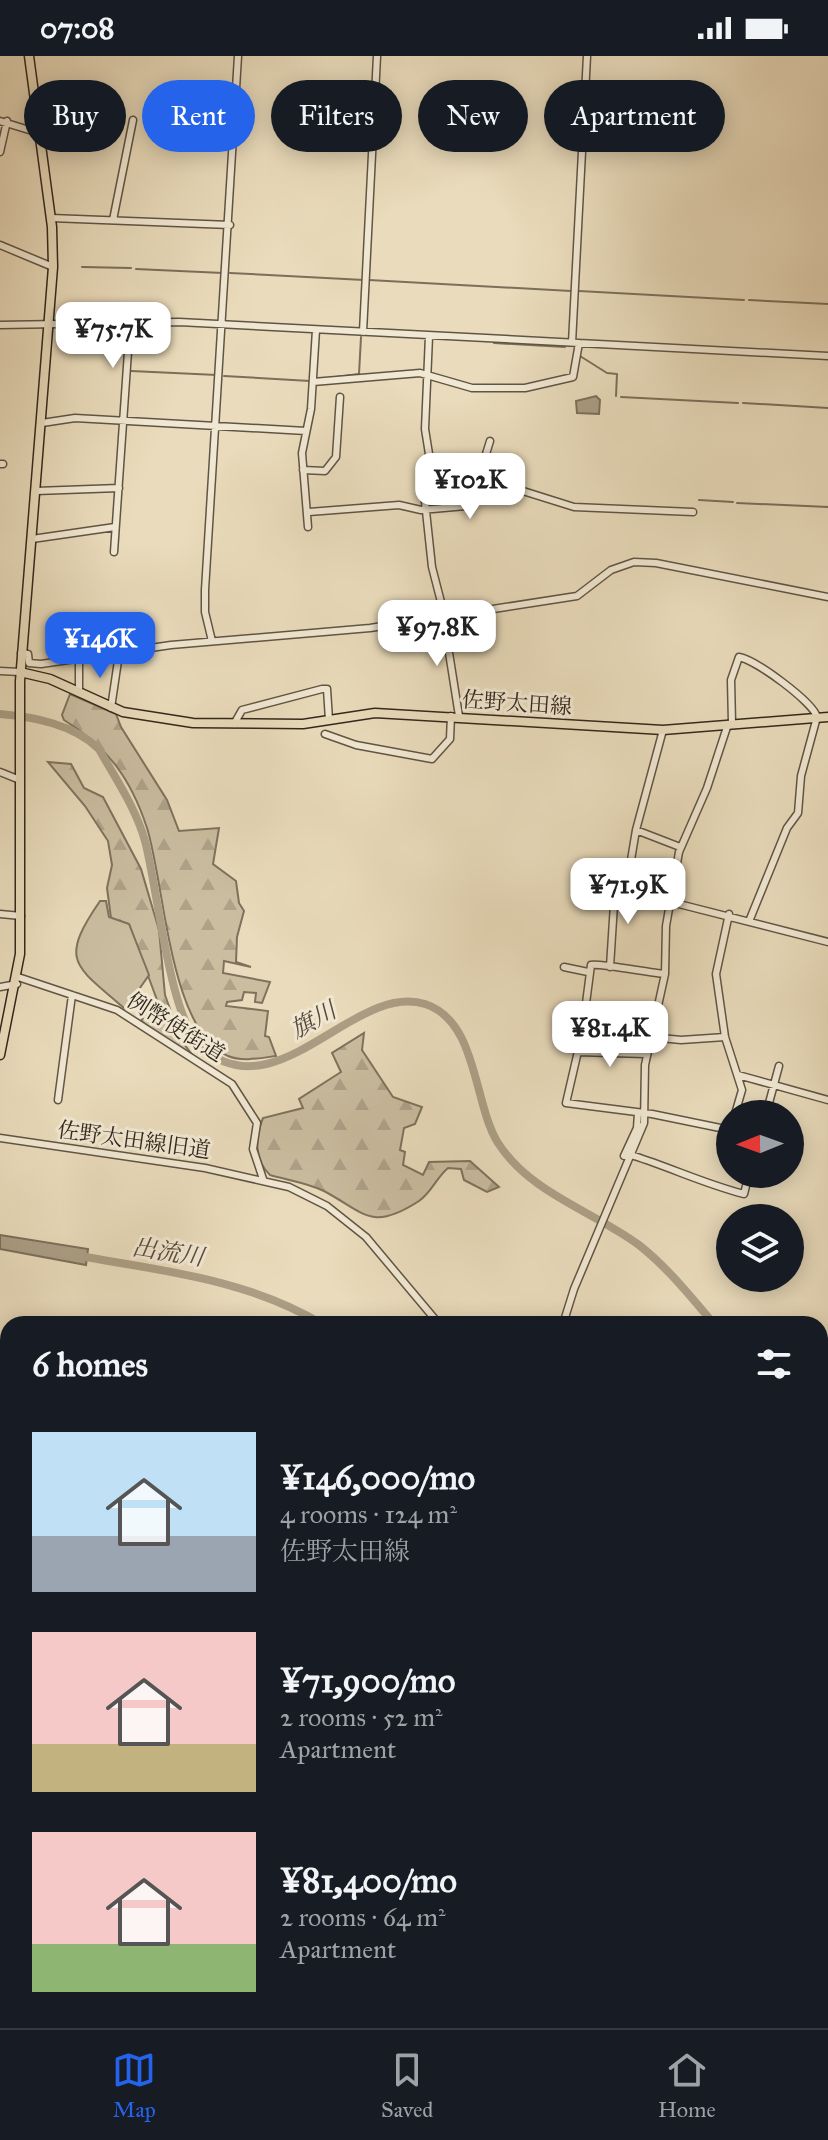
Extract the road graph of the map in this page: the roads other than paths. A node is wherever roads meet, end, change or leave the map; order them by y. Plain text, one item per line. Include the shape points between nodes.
1 (29, 56) edge
2 (238, 56) edge
3 (377, 56) edge
4 (587, 56) edge
5 (32, 80) edge
6 (133, 120) dead end
7 (4, 121) edge
8 (24, 128) edge
9 (0, 152) edge
10 (42, 152) edge
11 (51, 218) junction
12 (113, 220) junction
13 (230, 225) junction
14 (0, 245) edge
15 (53, 267) junction
16 (130, 323) junction
17 (224, 324) junction
18 (0, 325) edge
19 (51, 325) junction
20 (316, 330) junction
21 (363, 332) junction
22 (429, 336) junction
23 (575, 343) junction
24 (828, 356) edge
25 (427, 376) junction
26 (313, 382) junction
27 (340, 397) dead end
28 (124, 419) junction
29 (42, 423) junction
30 (218, 425) junction
31 (306, 431) junction
32 (490, 441) dead end
33 (303, 470) junction
34 (475, 476) junction
35 (119, 488) junction
36 (36, 491) junction
37 (426, 510) junction
38 (309, 512) junction
39 (693, 512) dead end
40 (115, 527) junction
41 (308, 527) dead end
42 (32, 539) junction
43 (114, 552) dead end
44 (828, 597) edge
45 (443, 617) junction
46 (212, 641) junction
47 (21, 653) junction
48 (119, 654) junction
49 (79, 660) junction
50 (0, 671) edge
51 (20, 675) junction
52 (79, 692) junction
53 (111, 708) junction
54 (455, 716) junction
55 (817, 717) junction
56 (828, 717) edge
57 (329, 720) junction
58 (234, 724) junction
59 (730, 724) junction
60 (663, 730) junction
61 (325, 734) dead end
62 (0, 772) edge
63 (20, 780) junction
64 (636, 830) junction
65 (680, 847) junction
66 (671, 902) junction
67 (0, 914) edge
68 (729, 914) junction
69 (21, 916) junction
70 (750, 919) junction
71 (828, 942) edge
72 (564, 967) dead end
73 (610, 967) junction
74 (588, 972) junction
75 (665, 974) junction
76 (17, 980) junction
77 (0, 987) edge
78 (72, 995) junction
79 (651, 1037) junction
80 (725, 1037) junction
81 (578, 1052) junction
82 (646, 1054) junction
83 (0, 1055) edge
84 (779, 1066) dead end
85 (738, 1075) junction
86 (774, 1085) junction
87 (58, 1100) dead end
88 (739, 1100) edge
89 (770, 1100) edge
90 (828, 1100) edge
91 (641, 1113) junction
92 (716, 1127) edge
93 (0, 1138) edge
94 (263, 1179) junction
95 (716, 1187) edge
96 (720, 1188) edge
97 (746, 1188) edge
98 (432, 1316) edge
99 (566, 1316) edge

1 - 5 main road
2 - 13 street
3 - 21 street
4 - 23 street
6 - 12 street
7 - 8 street
7 - 9 street
10 - 11 main road
11 - 12 street
11 - 15 main road
12 - 13 street
13 - 17 street
14 - 15 street
15 - 19 main road
16 - 17 street
16 - 19 street
16 - 28 street
17 - 20 street
17 - 30 street
18 - 19 street
19 - 29 main road
20 - 21 street
20 - 26 street
21 - 22 street
22 - 23 street
22 - 25 street
23 - 24 street
23 - 25 street via 573,377 549,384 472,388
25 - 26 street
25 - 37 street
26 - 31 street
27 - 33 street via 336,457 325,471
28 - 29 street
28 - 30 street
28 - 35 street
29 - 36 main road
30 - 31 street
30 - 46 street via 205,604
31 - 33 street
32 - 34 street
33 - 38 street
34 - 37 street via 467,482 468,505
34 - 39 street via 574,507
35 - 36 street
35 - 40 street
36 - 42 main road
37 - 38 street via 399,505
37 - 45 street
38 - 41 street
40 - 42 street
40 - 43 street
42 - 47 main road
44 - 45 street via 634,562 611,570 581,595
45 - 46 street via 301,636
45 - 54 street
46 - 48 street
47 - 49 street via 28,654 31,664
47 - 51 main road
48 - 49 street
48 - 53 street
49 - 52 street
50 - 51 street
51 - 52 main road, 佐野太田線 via 50,679
51 - 63 main road
52 - 53 main road, 佐野太田線
53 - 58 main road, 佐野太田線 via 140,717
54 - 57 main road, 佐野太田線 via 363,714
54 - 60 main road, 佐野太田線
54 - 61 street via 450,739 432,759
55 - 56 main road, 佐野太田線
55 - 59 main road, 佐野太田線
55 - 59 street via 812,706 765,668 739,657 731,680
55 - 70 street via 801,776 798,813
57 - 58 main road, 佐野太田線
57 - 58 street via 327,689 322,689 242,710
59 - 60 main road, 佐野太田線
59 - 65 street
60 - 64 street
62 - 63 street
63 - 69 main road
64 - 65 street
64 - 73 street via 614,904
65 - 66 street
66 - 68 street
66 - 75 street
67 - 69 street
68 - 70 street
68 - 80 street via 716,974
69 - 76 main road
70 - 71 street
72 - 74 street
73 - 74 street via 594,964
73 - 75 street
74 - 81 street
75 - 79 street
76 - 77 street
76 - 78 street, 例幣使街道
76 - 83 main road
78 - 87 street
78 - 94 street, 例幣使街道 via 117,1010 236,1088 257,1123 253,1149
79 - 80 street
79 - 82 street
80 - 85 street
81 - 82 street
81 - 91 street via 566,1103
82 - 91 street
84 - 86 street
85 - 86 street
85 - 88 street
86 - 89 street
86 - 90 street
91 - 92 street
91 - 95 street via 628,1154
91 - 99 street
93 - 94 street, 佐野太田線旧道
94 - 98 street via 305,1195 352,1225
96 - 97 street via 744,1194

